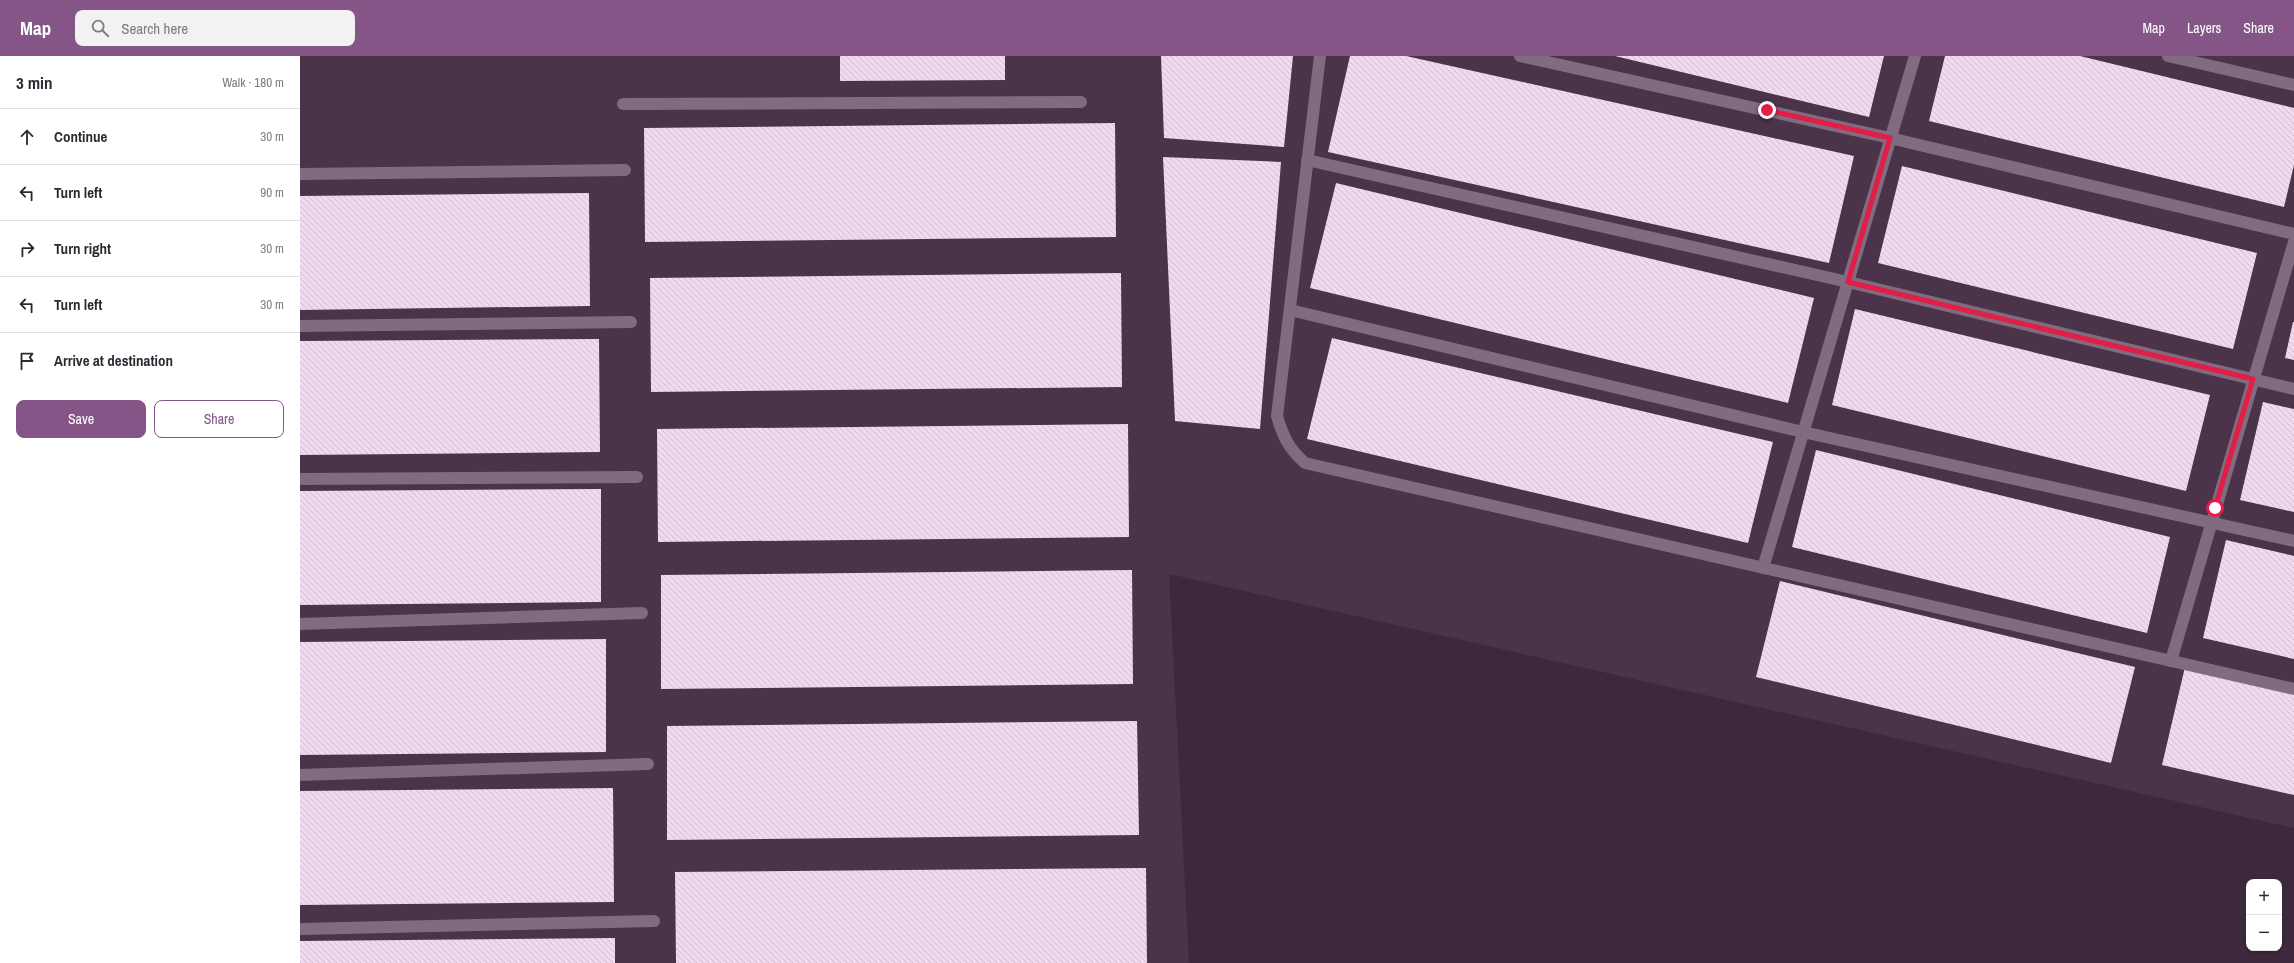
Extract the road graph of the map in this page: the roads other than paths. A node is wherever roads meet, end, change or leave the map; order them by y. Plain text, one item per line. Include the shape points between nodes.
1 (1320, 56) edge
2 (1520, 56) edge
3 (1914, 56) edge
4 (2168, 56) edge
5 (2294, 85) edge
6 (1081, 102) dead end
7 (623, 104) dead end
8 (1890, 138) junction
9 (1307, 160) junction
10 (625, 170) dead end
11 (300, 174) edge
12 (2294, 234) edge
13 (2294, 242) edge
14 (1848, 282) junction
15 (1290, 310) junction
16 (630, 322) dead end
17 (300, 326) edge
18 (2253, 379) junction
19 (2294, 389) edge
20 (1803, 432) junction
21 (637, 477) dead end
22 (300, 479) edge
23 (2211, 523) junction
24 (2294, 541) edge
25 (1763, 568) junction
26 (642, 613) dead end
27 (300, 624) edge
28 (2171, 660) junction
29 (2294, 689) edge
30 (648, 764) dead end
31 (300, 775) edge
32 (654, 921) dead end
33 (300, 929) edge

1 - 9 lane
2 - 8 lane
3 - 8 lane
4 - 5 lane
6 - 7 lane
8 - 12 lane
8 - 14 lane
9 - 14 lane
9 - 15 lane
10 - 11 lane
13 - 18 lane
14 - 18 lane
14 - 20 lane
15 - 20 lane
15 - 25 lane via 1277,416 1282,436 1291,451 1305,463
16 - 17 lane
18 - 19 lane
18 - 23 lane
20 - 23 lane
20 - 25 lane
21 - 22 lane
23 - 24 lane
23 - 28 lane
25 - 28 lane
26 - 27 lane
28 - 29 lane
30 - 31 lane
32 - 33 lane

